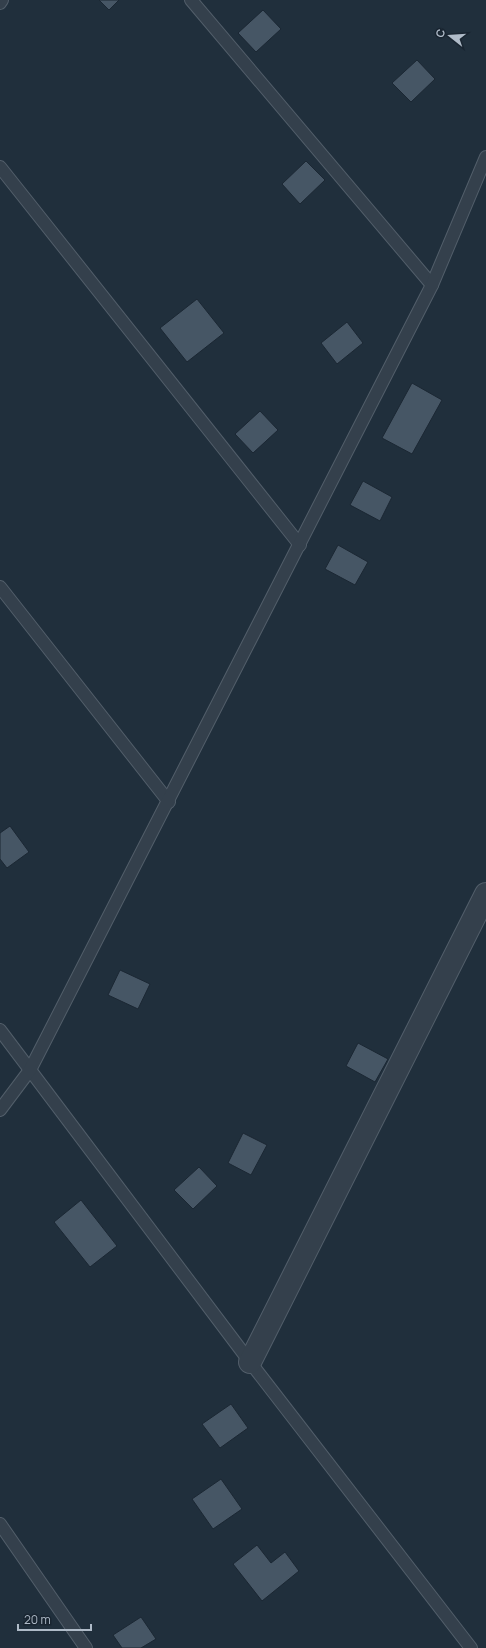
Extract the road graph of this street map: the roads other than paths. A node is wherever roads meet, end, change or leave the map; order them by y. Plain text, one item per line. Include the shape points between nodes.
1 (2, 0) edge
2 (191, 0) edge
3 (0, 3) edge
4 (486, 157) edge
5 (0, 166) edge
6 (432, 285) junction
7 (300, 545) junction
8 (0, 587) edge
9 (169, 802) junction
10 (486, 894) edge
11 (0, 1030) edge
12 (30, 1070) junction
13 (0, 1110) edge
14 (250, 1362) junction
15 (0, 1525) edge
16 (86, 1648) edge
17 (471, 1648) edge

1 - 3 lane
2 - 6 lane
4 - 6 lane
5 - 7 lane
6 - 7 lane
7 - 9 lane
8 - 9 lane
9 - 12 lane
10 - 14 street
11 - 12 lane
12 - 13 lane
12 - 14 lane
14 - 17 lane
15 - 16 lane

